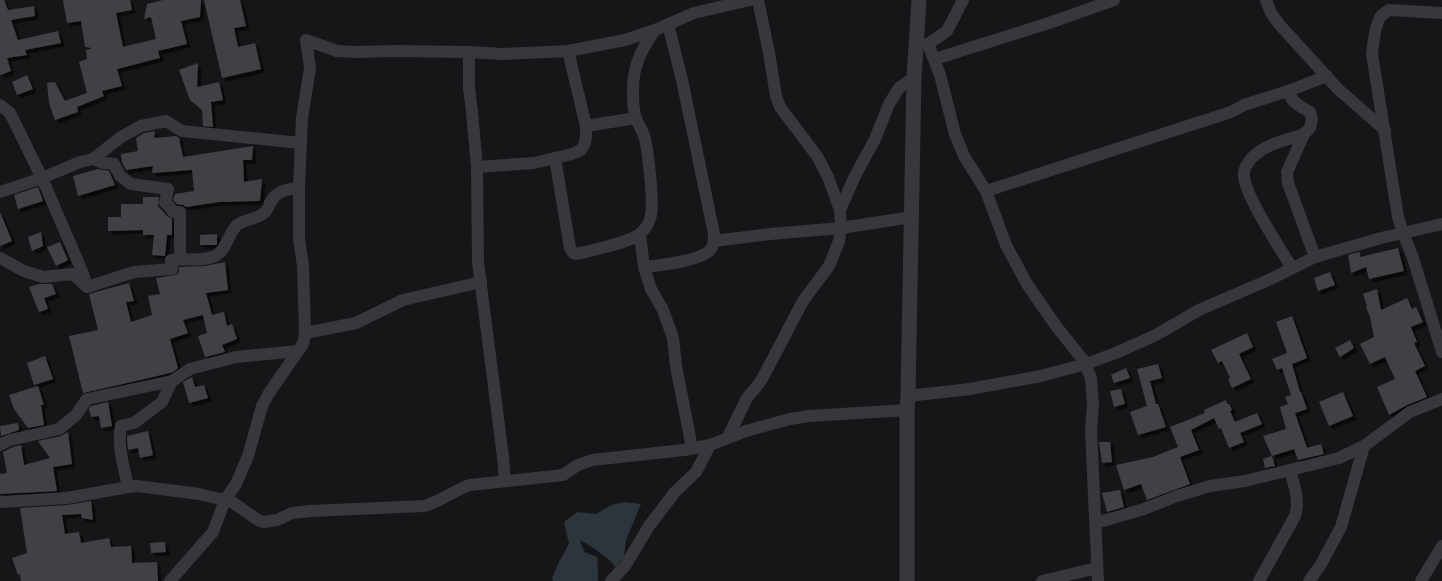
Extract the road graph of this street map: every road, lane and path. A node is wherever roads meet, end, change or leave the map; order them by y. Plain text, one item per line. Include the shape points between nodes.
1 (750, 0) edge
2 (758, 0) edge
3 (919, 0) edge
4 (963, 0) edge
5 (1114, 0) edge
6 (1266, 0) edge
7 (1392, 5) edge
8 (1442, 13) edge
9 (668, 24) junction
10 (655, 30) junction
11 (922, 44) junction
12 (568, 51) junction
13 (469, 52) junction
14 (935, 59) junction
15 (1327, 76) junction
16 (914, 77) junction
17 (1288, 91) junction
18 (0, 105) edge
19 (636, 118) junction
20 (586, 126) junction
21 (1385, 130) junction
22 (1304, 134) junction
23 (301, 143) junction
24 (556, 158) junction
25 (93, 159) junction
26 (477, 167) junction
27 (42, 178) junction
28 (299, 188) junction
29 (986, 191) junction
30 (0, 192) edge
31 (840, 210) junction
32 (912, 217) junction
33 (1442, 224) edge
34 (841, 228) junction
35 (1403, 233) junction
36 (640, 235) junction
37 (714, 241) junction
38 (1315, 257) junction
39 (0, 258) edge
40 (182, 258) junction
41 (644, 267) junction
42 (1292, 268) junction
43 (481, 282) junction
44 (87, 287) junction
45 (305, 333) junction
46 (298, 351) junction
47 (1442, 352) edge
48 (1085, 364) junction
49 (172, 381) junction
50 (1442, 399) edge
51 (908, 403) junction
52 (728, 437) junction
53 (0, 445) edge
54 (710, 445) junction
55 (1364, 446) junction
56 (692, 448) junction
57 (1290, 470) junction
58 (505, 481) junction
59 (128, 487) junction
60 (226, 500) junction
61 (0, 502) edge
62 (1096, 523) junction
63 (1442, 546) edge
64 (1097, 568) junction
65 (170, 581) edge
66 (611, 581) edge
67 (907, 581) edge
68 (1042, 581) edge
69 (1098, 581) edge
70 (1259, 581) edge
71 (1309, 581) edge
72 (1421, 581) edge

1 - 9 street via 694,13
2 - 31 street via 780,107 817,156
3 - 11 street
4 - 11 street via 947,31
5 - 14 street
6 - 15 street via 1279,24
7 - 8 street
7 - 21 street via 1378,23 1372,54
9 - 10 street
9 - 37 street via 682,80
10 - 12 street via 626,40
10 - 19 street via 636,65 633,95
11 - 14 street
11 - 16 street
12 - 13 street via 502,54
12 - 20 street
13 - 23 street via 337,51 306,40 310,68
13 - 26 street via 469,87
14 - 29 street via 955,134 964,156
15 - 17 street
15 - 21 street via 1338,89
16 - 31 street via 900,88 889,104
16 - 32 street
17 - 22 street via 1294,102 1310,112 1310,128
17 - 29 street via 1244,105 1231,112
18 - 27 street via 10,113
19 - 20 street
19 - 36 street via 645,139 652,207 652,214
20 - 24 street via 585,143 581,150
21 - 35 street via 1395,202
22 - 38 street via 1287,172 1288,183
22 - 42 street via 1267,146 1245,167 1244,176 1250,197
23 - 25 street via 182,131 166,121 141,126 121,137
23 - 28 street
24 - 26 street via 534,164
24 - 36 street via 570,248 573,253 598,249
25 - 27 street
25 - 40 street via 114,164 120,176 131,184 168,189 165,203 173,212 180,212
26 - 43 street via 478,262
27 - 30 street
27 - 44 street
28 - 40 street via 281,192 273,198 265,213 237,226 216,255 201,259
28 - 45 street via 299,239 303,266
29 - 48 street via 1019,272
31 - 34 street
32 - 34 street
32 - 51 street
33 - 35 street
34 - 37 street
34 - 52 street via 829,266 803,301 761,380 747,398
35 - 38 street
35 - 47 street
36 - 41 street
37 - 41 street via 712,249 704,255
38 - 42 street
39 - 44 street via 24,271 43,277 73,274
40 - 44 street via 171,260 172,269 134,272
41 - 56 street via 651,290 663,310 673,338
42 - 48 street via 1199,310 1156,335
43 - 45 street via 403,300 356,323
43 - 58 street
45 - 46 street via 303,344
46 - 49 street via 236,357 190,369
46 - 60 street via 262,406 248,456
48 - 51 street via 1041,376
48 - 62 street via 1091,378 1093,405 1091,431
49 - 53 street via 87,399 76,415 59,429 10,440
49 - 59 street via 162,402 134,423 121,426
50 - 55 street via 1410,412
51 - 52 street via 809,416
51 - 67 street
52 - 54 street
54 - 56 street
54 - 66 street via 696,472 649,526 626,566
55 - 57 street via 1339,458
55 - 71 street via 1341,527
56 - 58 street via 592,460 576,466 563,475
57 - 62 street via 1200,489
57 - 70 street via 1298,508
58 - 60 street via 470,485 424,506 311,511 292,513 277,520 264,522
59 - 60 street via 148,487
59 - 61 street via 67,498
60 - 65 street via 213,532
62 - 64 street
63 - 72 street
64 - 68 street
64 - 69 street

